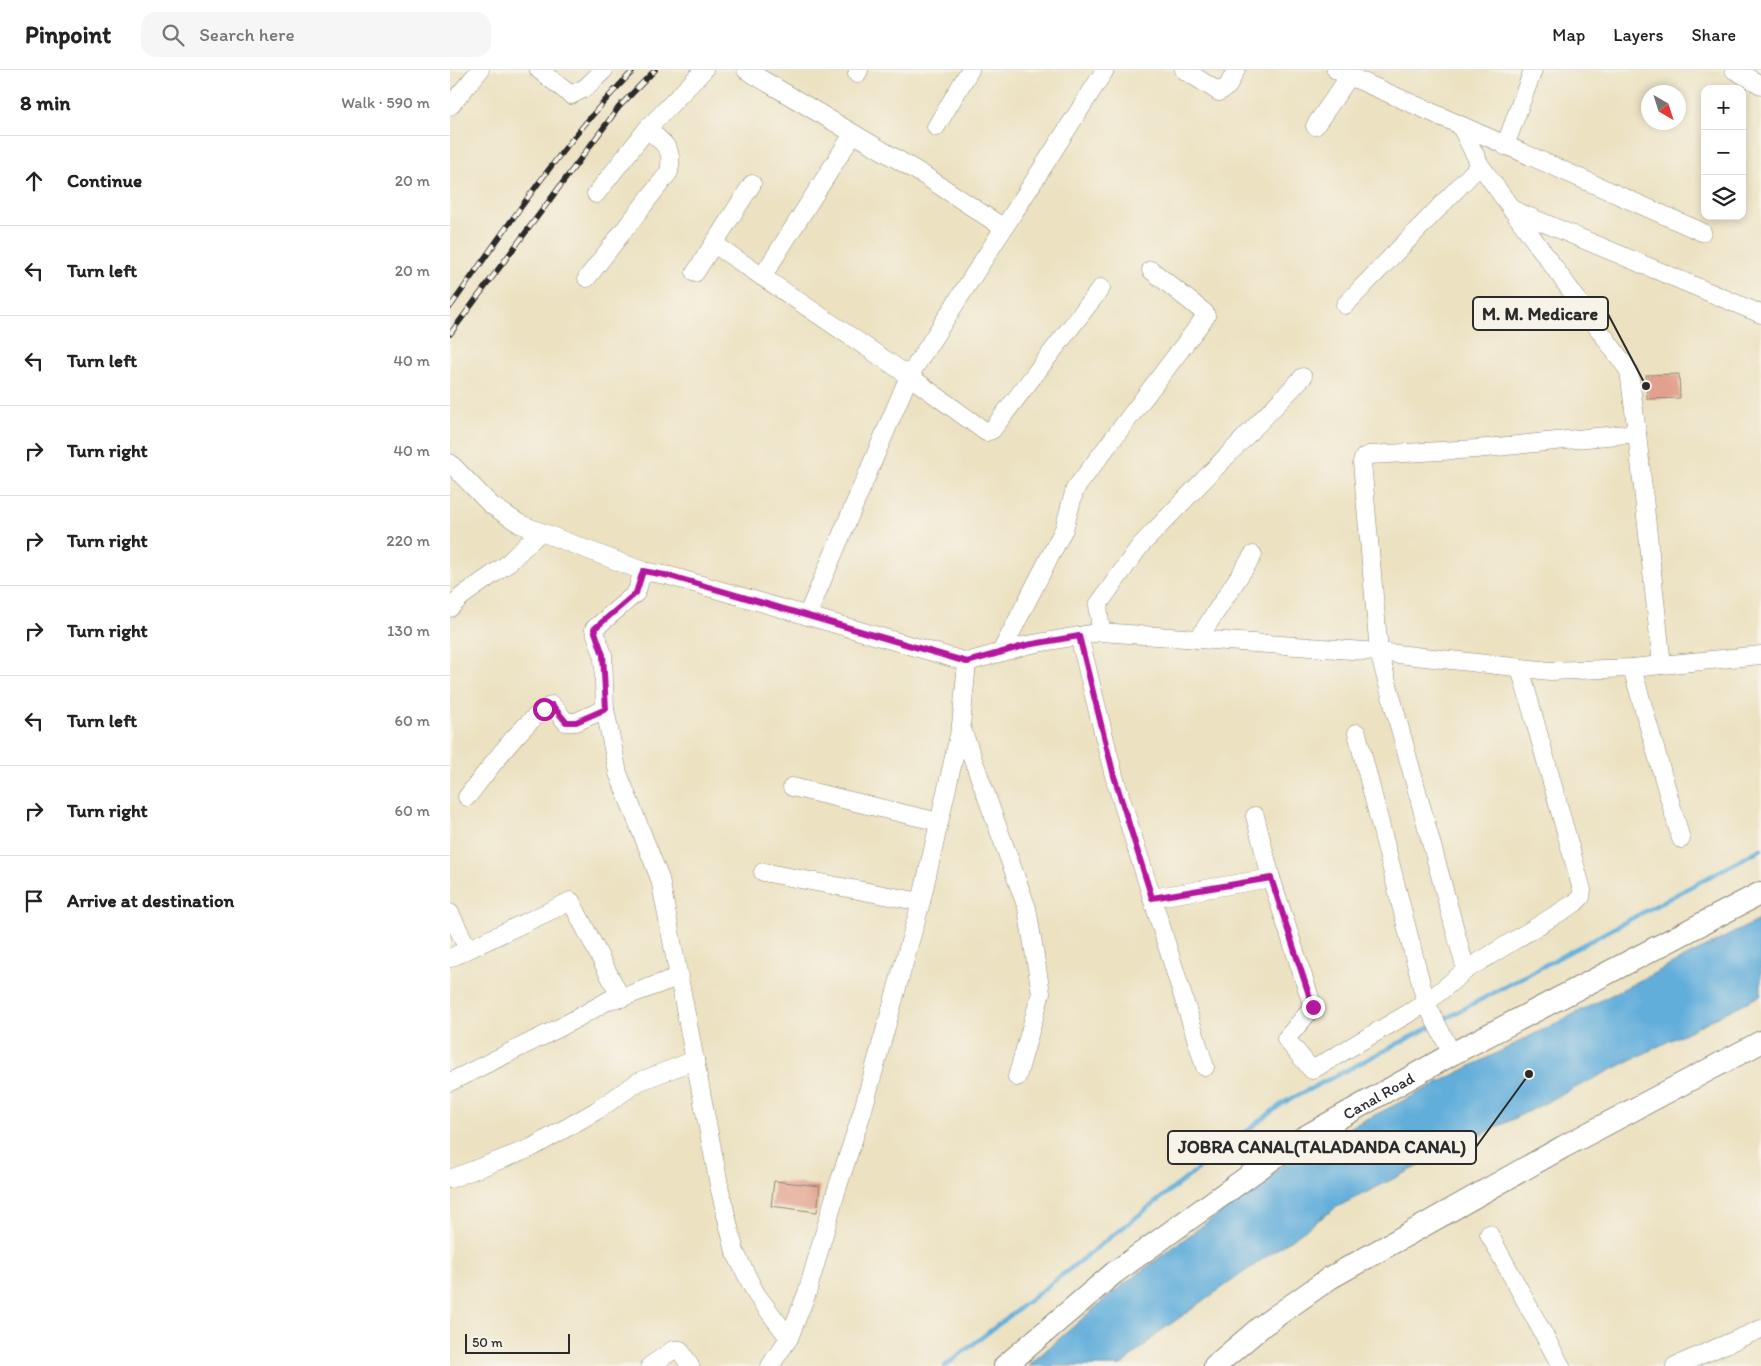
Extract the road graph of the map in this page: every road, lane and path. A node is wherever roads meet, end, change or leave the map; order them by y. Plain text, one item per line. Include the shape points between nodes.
1 (480, 70) edge
2 (539, 70) edge
3 (604, 70) edge
4 (704, 70) edge
5 (746, 70) edge
6 (970, 70) edge
7 (1104, 70) edge
8 (1184, 70) edge
9 (1236, 70) edge
10 (1533, 70) edge
11 (1734, 70) edge
12 (1343, 73) edge
13 (1761, 85) edge
14 (450, 106) edge
15 (936, 126) dead end
16 (1315, 126) dead end
17 (1461, 127) junction
18 (648, 130) junction
19 (853, 134) junction
20 (1504, 146) junction
21 (1480, 165) junction
22 (752, 184) dead end
23 (596, 194) dead end
24 (1511, 209) junction
25 (1004, 228) junction
26 (1702, 232) dead end
27 (714, 244) junction
28 (1151, 270) dead end
29 (695, 273) dead end
30 (762, 277) junction
31 (587, 278) dead end
32 (1101, 288) dead end
33 (1345, 305) dead end
34 (1761, 314) edge
35 (909, 376) junction
36 (1304, 377) dead end
37 (1637, 433) junction
38 (453, 472) edge
39 (540, 532) junction
40 (1253, 555) dead end
41 (643, 571) junction
42 (450, 608) edge
43 (807, 616) junction
44 (1101, 632) junction
45 (1079, 636) junction
46 (1198, 639) junction
47 (1000, 652) junction
48 (1379, 652) junction
49 (1761, 655) edge
50 (967, 662) junction
51 (1662, 665) junction
52 (1520, 668) junction
53 (1632, 668) junction
54 (606, 709) junction
55 (961, 726) junction
56 (1357, 733) dead end
57 (792, 787) dead end
58 (467, 797) dead end
59 (1255, 816) dead end
60 (939, 822) junction
61 (1681, 839) dead end
62 (763, 872) dead end
63 (1271, 878) junction
64 (1761, 893) edge
65 (1152, 898) junction
66 (921, 902) junction
67 (450, 913) edge
68 (468, 949) junction
69 (450, 958) edge
70 (1466, 970) junction
71 (680, 976) junction
72 (621, 998) junction
73 (1426, 1002) junction
74 (1761, 1042) edge
75 (1452, 1054) junction
76 (695, 1060) junction
77 (1205, 1067) dead end
78 (1016, 1077) dead end
79 (450, 1082) edge
80 (450, 1179) edge
81 (1490, 1234) dead end
82 (1761, 1329) edge
83 (789, 1338) junction
84 (650, 1366) edge
85 (690, 1366) edge
86 (770, 1366) edge
87 (1005, 1366) edge
88 (1215, 1366) edge
89 (1561, 1366) edge
90 (1675, 1366) edge

1 - 14 street
2 - 3 street via 571,95 585,88
4 - 18 street
5 - 19 street
6 - 15 street
7 - 25 street
8 - 9 street via 1219,92 1228,86
10 - 20 street
11 - 13 street
12 - 16 street
12 - 17 street
17 - 20 street
17 - 21 street
18 - 23 street
18 - 31 street via 670,151 669,172
19 - 25 street via 922,174
19 - 30 street
20 - 26 street
21 - 24 street
21 - 33 street
22 - 27 street
24 - 34 street
24 - 37 street via 1629,371
25 - 35 street
27 - 29 street
27 - 30 street
28 - 47 street via 1206,316 1075,489 1064,529
30 - 35 street
32 - 35 street via 992,430 986,432
35 - 43 street
36 - 44 street via 1140,546 1098,606
37 - 48 street via 1364,457
37 - 51 street
38 - 39 street via 491,505 520,524
39 - 41 street
39 - 42 street via 506,565
40 - 46 street
41 - 43 street
41 - 54 street via 636,593 594,629 603,655
43 - 50 street
44 - 45 street
44 - 46 street
45 - 47 street
45 - 65 street via 1114,776
46 - 48 street
47 - 50 street
48 - 52 street
48 - 70 street
49 - 51 street
50 - 55 street
51 - 53 street
52 - 53 street via 1550,671
52 - 70 street via 1582,890 1581,897
53 - 61 street
54 - 58 street via 576,722 566,722 552,705 544,709 509,744
54 - 71 street via 618,773 660,879
55 - 60 street
55 - 78 street via 1027,908 1041,993
56 - 73 street
57 - 60 street
59 - 63 street
60 - 66 street
62 - 66 street
63 - 65 street
63 - 73 street via 1313,1007 1286,1039 1312,1070
64 - 75 main road, Canal Road
65 - 77 street
66 - 83 street via 862,1113 807,1293
67 - 68 street
68 - 69 street
68 - 72 street via 571,901
70 - 73 street
71 - 72 street
71 - 76 street
72 - 79 street via 611,999
73 - 75 street
74 - 88 main road via 1563,1147 1330,1278 1262,1326
75 - 87 main road, Canal Road via 1296,1142 1114,1273
76 - 80 street via 638,1082 596,1111 531,1148
76 - 83 street via 735,1252 756,1294
81 - 89 street
82 - 90 street
83 - 86 street
84 - 85 street via 673,1350 680,1350

